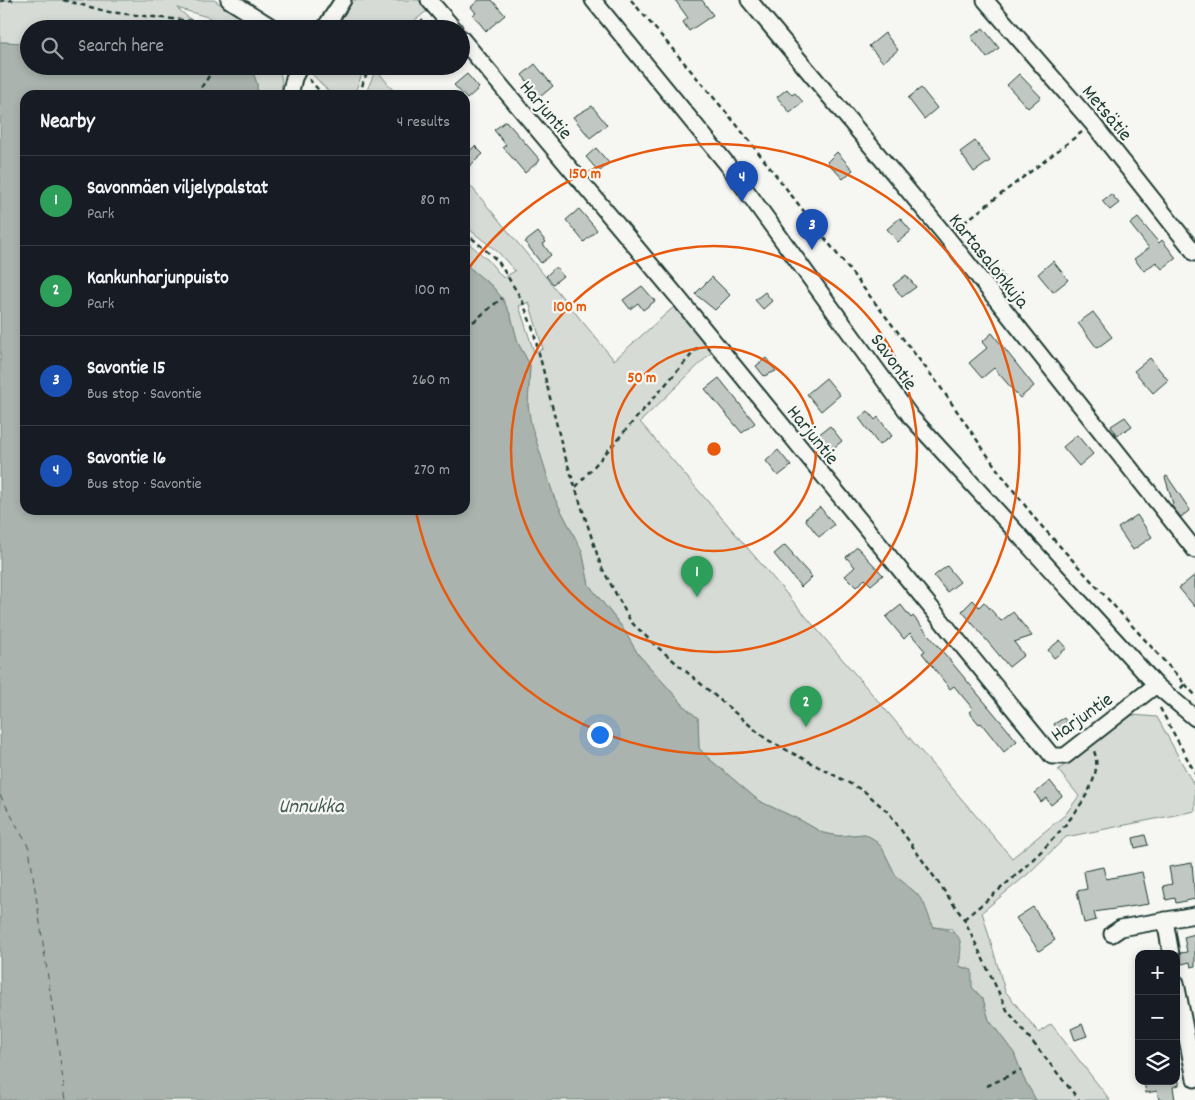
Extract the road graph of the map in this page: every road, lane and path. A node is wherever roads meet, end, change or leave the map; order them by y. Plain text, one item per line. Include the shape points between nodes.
1 (13, 0) edge
2 (63, 0) edge
3 (229, 0) edge
4 (343, 0) edge
5 (593, 0) edge
6 (631, 0) edge
7 (749, 0) edge
8 (986, 0) edge
9 (0, 1) edge
10 (433, 5) edge
11 (182, 20) edge
12 (261, 20) edge
13 (330, 20) edge
14 (420, 20) edge
15 (446, 20) edge
16 (470, 49) edge
17 (210, 75) edge
18 (296, 75) edge
19 (366, 75) edge
20 (199, 90) edge
21 (291, 90) edge
22 (361, 90) edge
23 (1093, 124) junction
24 (470, 236) edge
25 (946, 236) junction
26 (1192, 244) edge
27 (502, 298) dead end
28 (473, 322) dead end
29 (708, 336) junction
30 (575, 488) junction
31 (1195, 550) edge
32 (1185, 684) junction
33 (1156, 685) junction
34 (1195, 695) edge
35 (1170, 698) junction
36 (1194, 716) edge
37 (1089, 739) junction
38 (1195, 773) edge
39 (1195, 915) edge
40 (964, 919) junction
41 (1165, 920) junction
42 (1112, 934) dead end
43 (1170, 950) edge
44 (1178, 995) edge
45 (1021, 1070) dead end
46 (1195, 1079) edge
47 (986, 1086) dead end
48 (1079, 1100) edge

1 - 9 path
2 - 11 path via 109,12
3 - 12 street
4 - 13 street
5 - 33 street, Savontie via 727,164 911,417
6 - 32 path via 736,124 939,385 1037,521
7 - 25 street, Kartasalonkuja
8 - 23 street, Metsätie
10 - 14 path
10 - 15 street
16 - 29 street, Harjuntie
17 - 20 path
18 - 21 street
19 - 22 path
23 - 25 path
23 - 26 street, Metsätie
24 - 30 path via 498,261 522,300 533,329
25 - 31 street, Kartasalonkuja
27 - 28 path
29 - 30 path
29 - 37 street, Harjuntie via 1052,756 1065,756
30 - 40 path via 601,566 631,622 766,739 864,791 878,802
32 - 34 path
32 - 35 path
33 - 35 street, Savontie
33 - 37 street, Harjuntie
35 - 36 street, Savontie
35 - 38 path via 1160,708
37 - 40 path via 1096,755 1096,766 1090,786 1074,814 1054,840
39 - 41 street
40 - 48 path via 1007,1010
41 - 42 street via 1121,928
41 - 43 street
44 - 46 street
45 - 47 path

